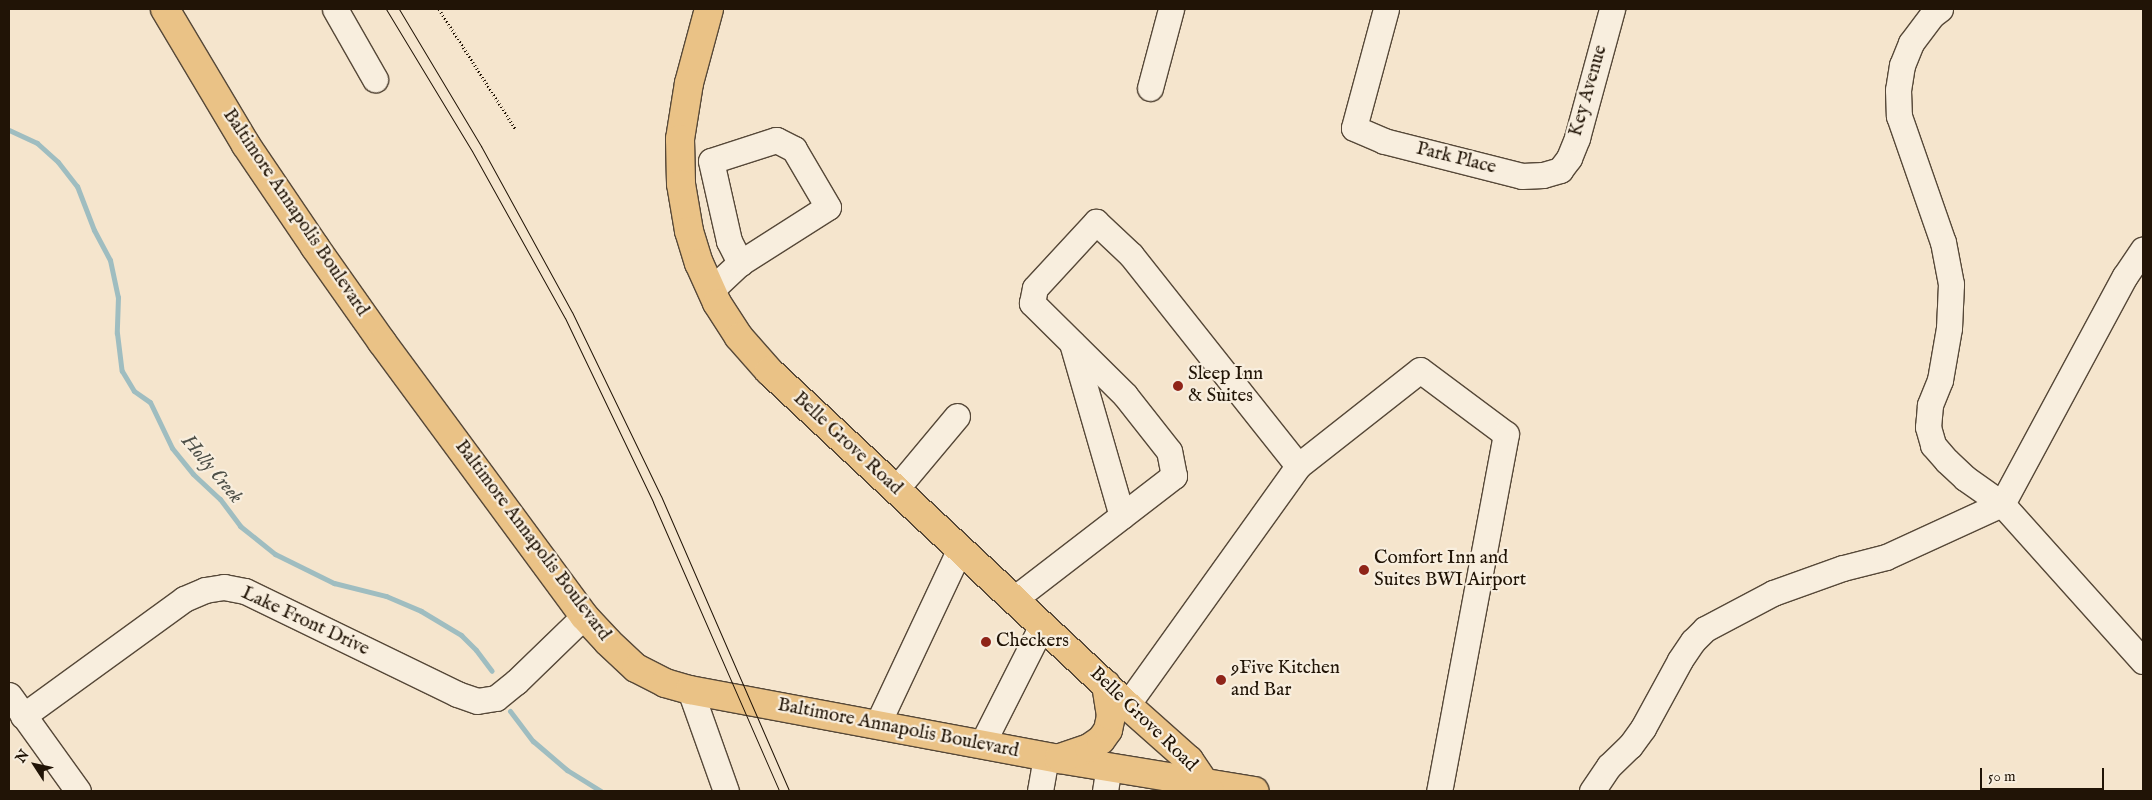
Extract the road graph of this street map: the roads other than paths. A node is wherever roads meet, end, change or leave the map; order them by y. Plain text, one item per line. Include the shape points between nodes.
1 (165, 9) edge
2 (335, 9) edge
3 (709, 9) edge
4 (1171, 9) edge
5 (1386, 9) edge
6 (1612, 9) edge
7 (1940, 9) edge
8 (375, 79) dead end
9 (1150, 88) dead end
10 (1560, 170) joint
11 (2143, 249) edge
12 (740, 263) junction
13 (712, 290) junction
14 (1071, 339) junction
15 (957, 416) dead end
16 (1298, 466) junction
17 (896, 489) junction
18 (2002, 504) junction
19 (1122, 516) junction
20 (960, 549) junction
21 (1014, 599) junction
22 (584, 616) junction
23 (1042, 625) junction
24 (2143, 661) edge
25 (1106, 684) junction
26 (690, 690) junction
27 (9, 695) edge
28 (1127, 705) junction
29 (23, 716) junction
30 (877, 725) junction
31 (982, 744) junction
32 (1052, 757) junction
33 (1107, 779) edge
34 (1209, 788) edge
35 (78, 791) edge
36 (726, 791) edge
37 (1040, 791) edge
38 (1254, 791) edge
39 (1439, 791) edge
40 (1592, 791) edge

1 - 22 main road, Baltimore Annapolis Boulevard via 246,145 315,247
2 - 8 street
3 - 13 main road, Belle Grove Road via 689,83 680,139 681,184 688,231
4 - 9 street
5 - 10 street, Park Place via 1354,128 1384,141 1522,176
6 - 10 street, Key Avenue via 1577,138
7 - 18 street via 1911,42 1902,65 1898,90 1899,116 1943,242 1950,284 1948,337 1940,380 1930,405 1928,427 1933,445 1947,461
11 - 18 street via 2125,276
12 - 12 street via 828,207 794,149 776,140 711,161 729,242
12 - 13 street
13 - 17 main road, Belle Grove Road via 739,337 769,371
14 - 16 street via 1038,310 1032,303 1032,296 1035,288 1096,222 1131,255
14 - 19 street
14 - 19 street via 1125,395 1169,451 1174,476
15 - 17 street
16 - 28 street
16 - 39 street via 1420,370 1506,434
17 - 20 main road, Belle Grove Road
18 - 24 street
18 - 40 street via 1886,556 1773,593 1705,629 1680,660 1643,728 1609,766
19 - 21 street
20 - 21 main road, Belle Grove Road
20 - 30 street
21 - 23 main road, Belle Grove Road
22 - 26 main road, Baltimore Annapolis Boulevard via 636,668 665,683
22 - 29 street, Lake Front Drive via 516,682 496,698 478,701 456,694 245,591 224,587 205,590 184,599
23 - 25 main road, Belle Grove Road
23 - 31 street
25 - 28 main road, Belle Grove Road
25 - 32 main road via 1111,716 1102,740 1090,748
26 - 30 main road, Baltimore Annapolis Boulevard
26 - 36 street
27 - 29 street
28 - 34 main road, Belle Grove Road via 1189,760
29 - 35 street
30 - 31 main road, Baltimore Annapolis Boulevard
31 - 32 main road, Baltimore Annapolis Boulevard
32 - 33 main road, Baltimore Annapolis Boulevard
32 - 37 street
33 - 34 main road, Baltimore Annapolis Boulevard
34 - 38 main road, Baltimore Annapolis Boulevard

